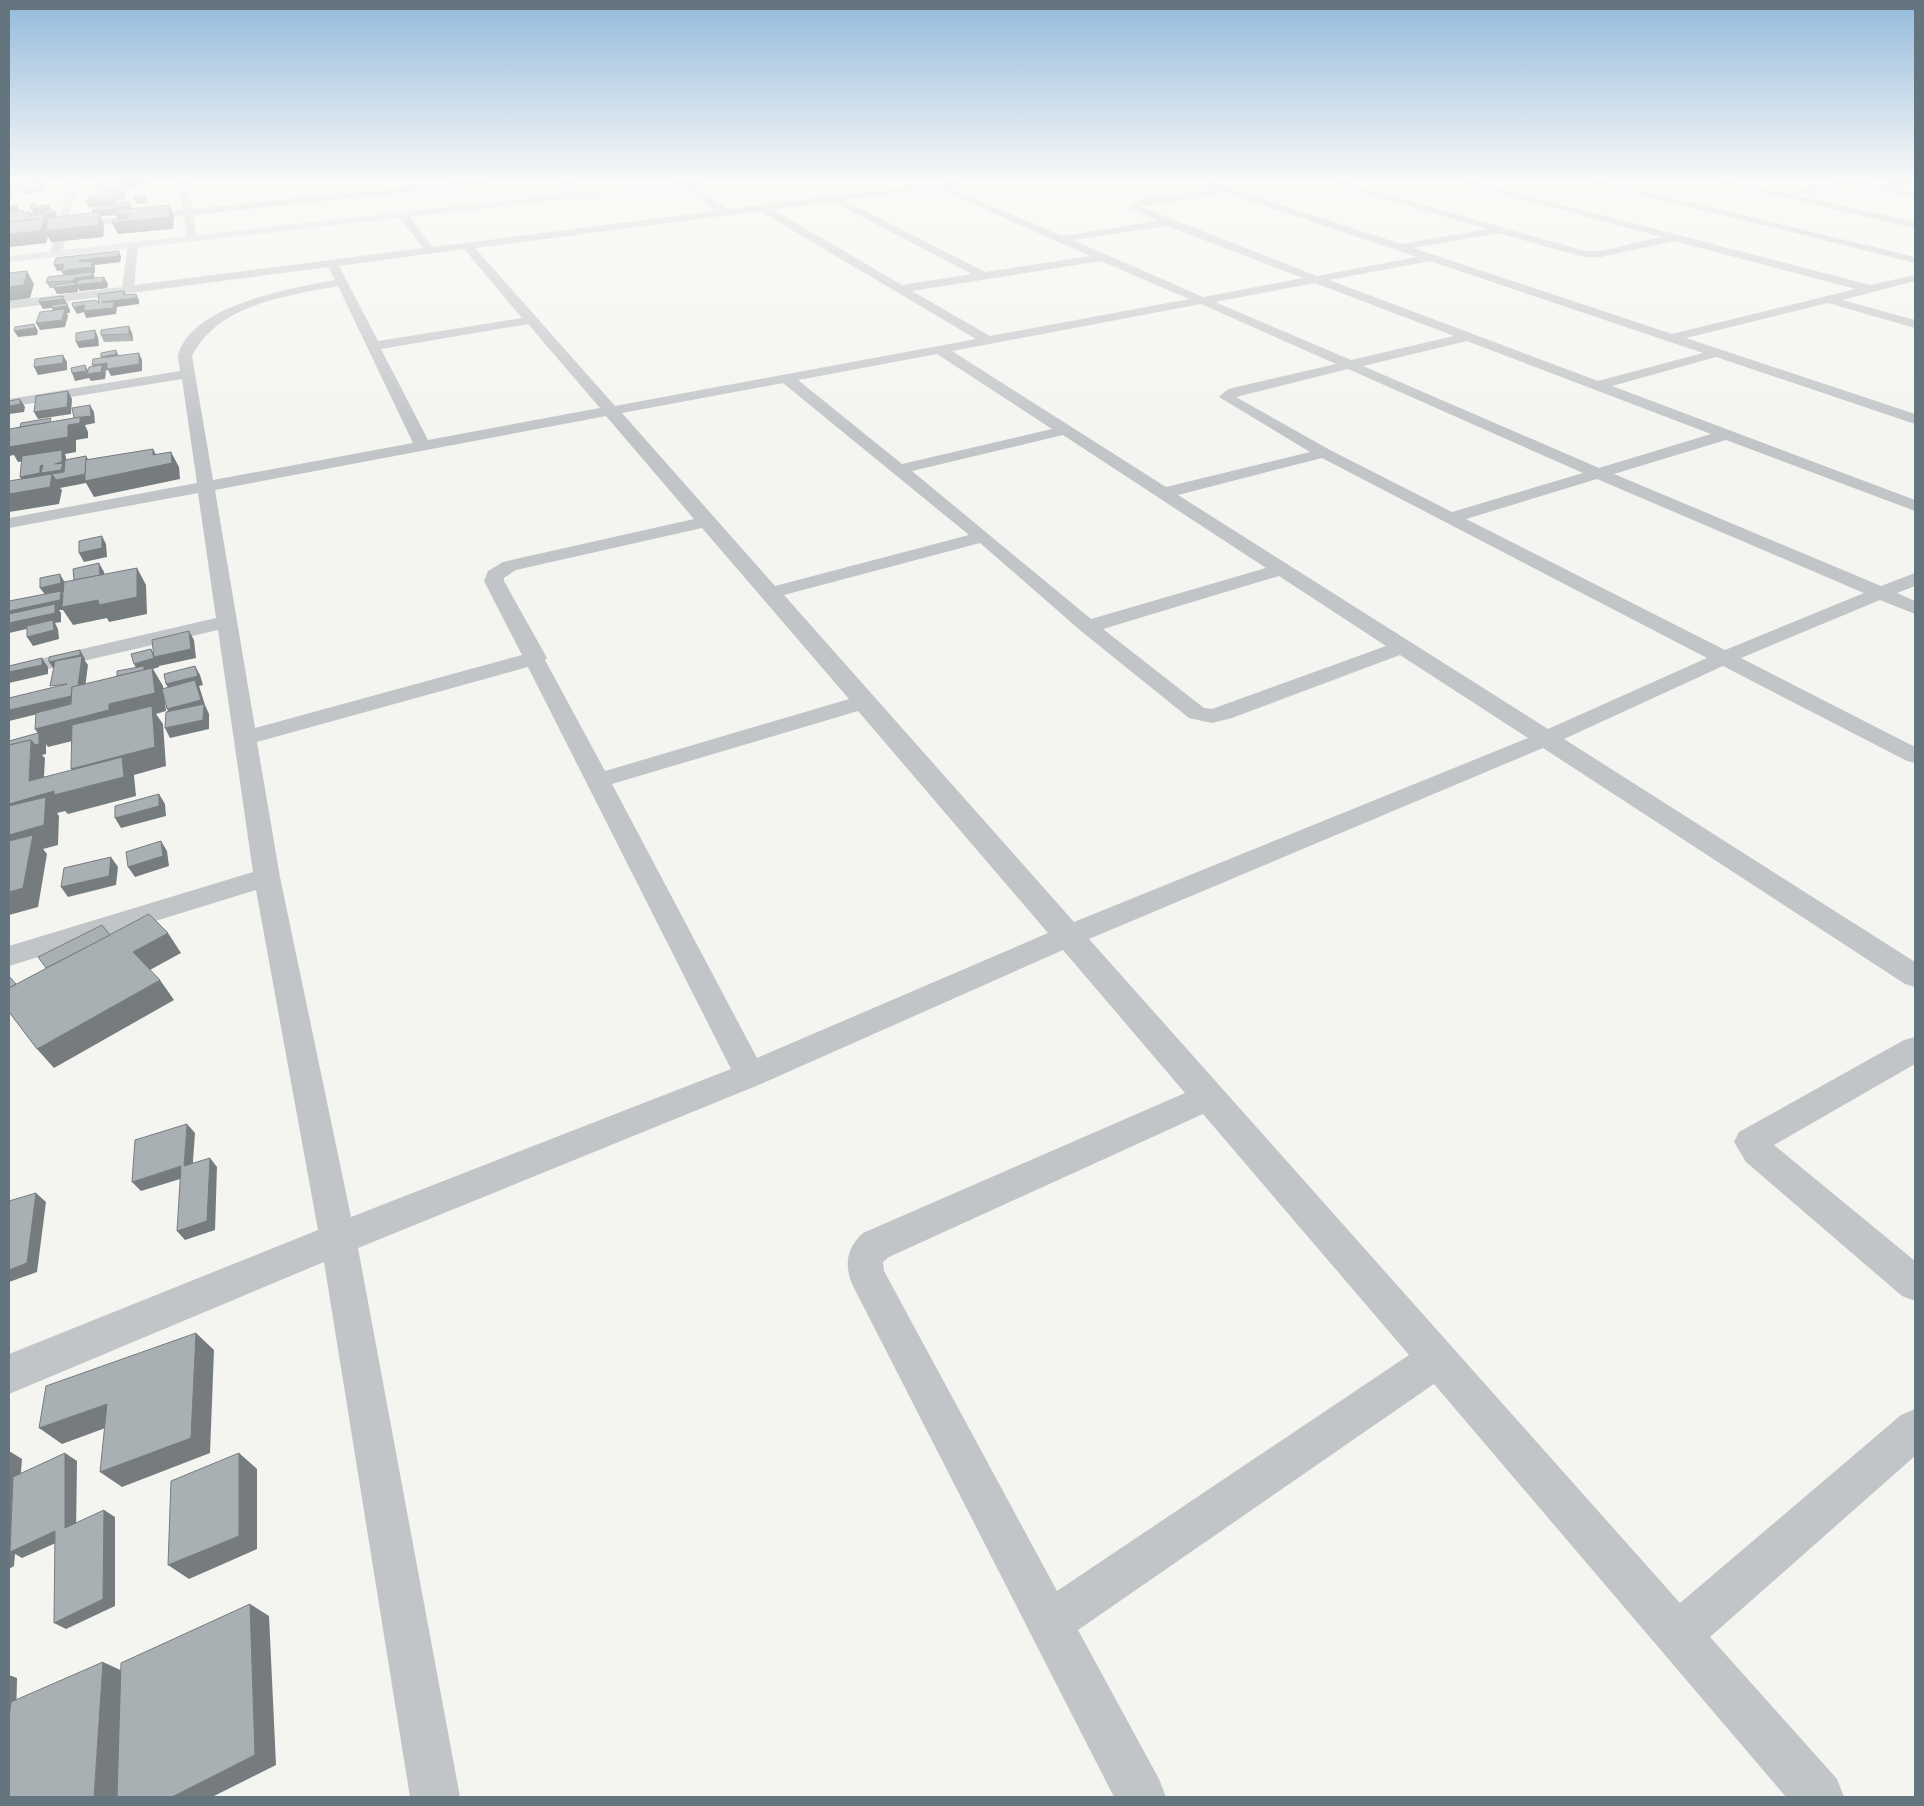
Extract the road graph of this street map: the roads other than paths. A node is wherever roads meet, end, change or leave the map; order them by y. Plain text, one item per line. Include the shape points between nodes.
1 (130, 265) edge
2 (368, 265) edge
3 (484, 265) edge
4 (860, 265) edge
5 (963, 265) edge
6 (1051, 265) edge
7 (1121, 265) edge
8 (1279, 265) edge
9 (1390, 265) edge
10 (1452, 265) edge
11 (1781, 265) edge
12 (337, 273) junction
13 (984, 276) junction
14 (1915, 278) edge
15 (1315, 279) junction
16 (128, 289) junction
17 (900, 289) junction
18 (1870, 289) junction
19 (1828, 299) junction
20 (1202, 300) junction
21 (9, 305) edge
22 (532, 320) junction
23 (1915, 324) edge
24 (1468, 337) junction
25 (1672, 338) junction
26 (987, 340) junction
27 (373, 346) junction
28 (939, 349) junction
29 (1717, 353) junction
30 (1350, 365) junction
31 (186, 374) junction
32 (786, 378) junction
33 (1597, 386) junction
34 (9, 403) edge
35 (611, 411) junction
36 (1915, 419) edge
37 (1066, 430) junction
38 (1728, 434) junction
39 (423, 446) junction
40 (1324, 453) junction
41 (900, 469) junction
42 (1600, 474) junction
43 (205, 486) junction
44 (1164, 493) junction
45 (1915, 506) edge
46 (1450, 518) junction
47 (707, 521) junction
48 (9, 523) edge
49 (983, 537) junction
50 (1282, 569) junction
51 (1915, 579) edge
52 (1880, 592) junction
53 (770, 593) junction
54 (1915, 608) edge
55 (227, 622) junction
56 (1088, 627) junction
57 (1403, 647) junction
58 (536, 658) junction
59 (1724, 658) junction
60 (9, 672) edge
61 (864, 702) junction
62 (246, 738) junction
63 (1546, 739) junction
64 (1915, 756) edge
65 (597, 781) junction
66 (266, 877) junction
67 (1068, 936) junction
68 (9, 956) edge
69 (1915, 976) edge
70 (1915, 1048) edge
71 (750, 1075) junction
72 (1209, 1097) junction
73 (338, 1239) junction
74 (1915, 1284) edge
75 (1437, 1359) junction
76 (9, 1374) edge
77 (1915, 1429) edge
78 (1049, 1623) junction
79 (1678, 1635) junction
80 (435, 1797) edge
81 (1141, 1797) edge
82 (1819, 1797) edge

1 - 16 street
2 - 12 street
3 - 22 street
4 - 17 street
5 - 13 street
6 - 13 street
7 - 20 street
8 - 15 street
9 - 15 street
10 - 25 street
11 - 18 street
12 - 16 street
12 - 27 street
12 - 31 street via 257,302 210,324 188,345
13 - 17 street
14 - 18 street
15 - 20 street
15 - 24 street
16 - 21 street
17 - 26 street
18 - 19 street
19 - 23 street
19 - 25 street
20 - 26 street
20 - 30 street
22 - 27 street
22 - 35 street
24 - 30 street
24 - 33 street
25 - 29 street
26 - 28 street
27 - 39 street
28 - 32 street
28 - 37 street
29 - 33 street
29 - 36 street
30 - 40 street via 1233,392 1226,397
30 - 42 street
31 - 34 street
31 - 43 street
32 - 35 street
32 - 41 street
33 - 38 street
35 - 39 street
35 - 47 street
37 - 41 street
37 - 44 street
38 - 42 street
38 - 45 street
39 - 43 street
40 - 44 street
40 - 46 street
41 - 49 street
42 - 46 street
42 - 52 street
43 - 48 street
43 - 55 street
44 - 50 street
46 - 59 street
47 - 53 street
47 - 58 street via 502,570 494,581
49 - 53 street
49 - 56 street
50 - 56 street
50 - 57 street
51 - 52 street
52 - 54 street
52 - 59 street
53 - 61 street
55 - 60 street
55 - 62 street
56 - 57 street via 1188,707 1212,716
57 - 63 street
58 - 62 street
58 - 65 street
59 - 63 street
59 - 64 street
61 - 65 street
61 - 67 street
62 - 66 street
63 - 67 street
63 - 69 street
65 - 71 street
66 - 68 street
66 - 73 street
67 - 71 street
67 - 72 street
70 - 74 street via 1752,1142 1758,1152
71 - 73 street
72 - 75 street
72 - 78 street via 876,1245 866,1253 863,1261 866,1274
73 - 76 street
73 - 80 street
75 - 78 street
75 - 79 street
77 - 79 street
78 - 81 street
79 - 82 street

